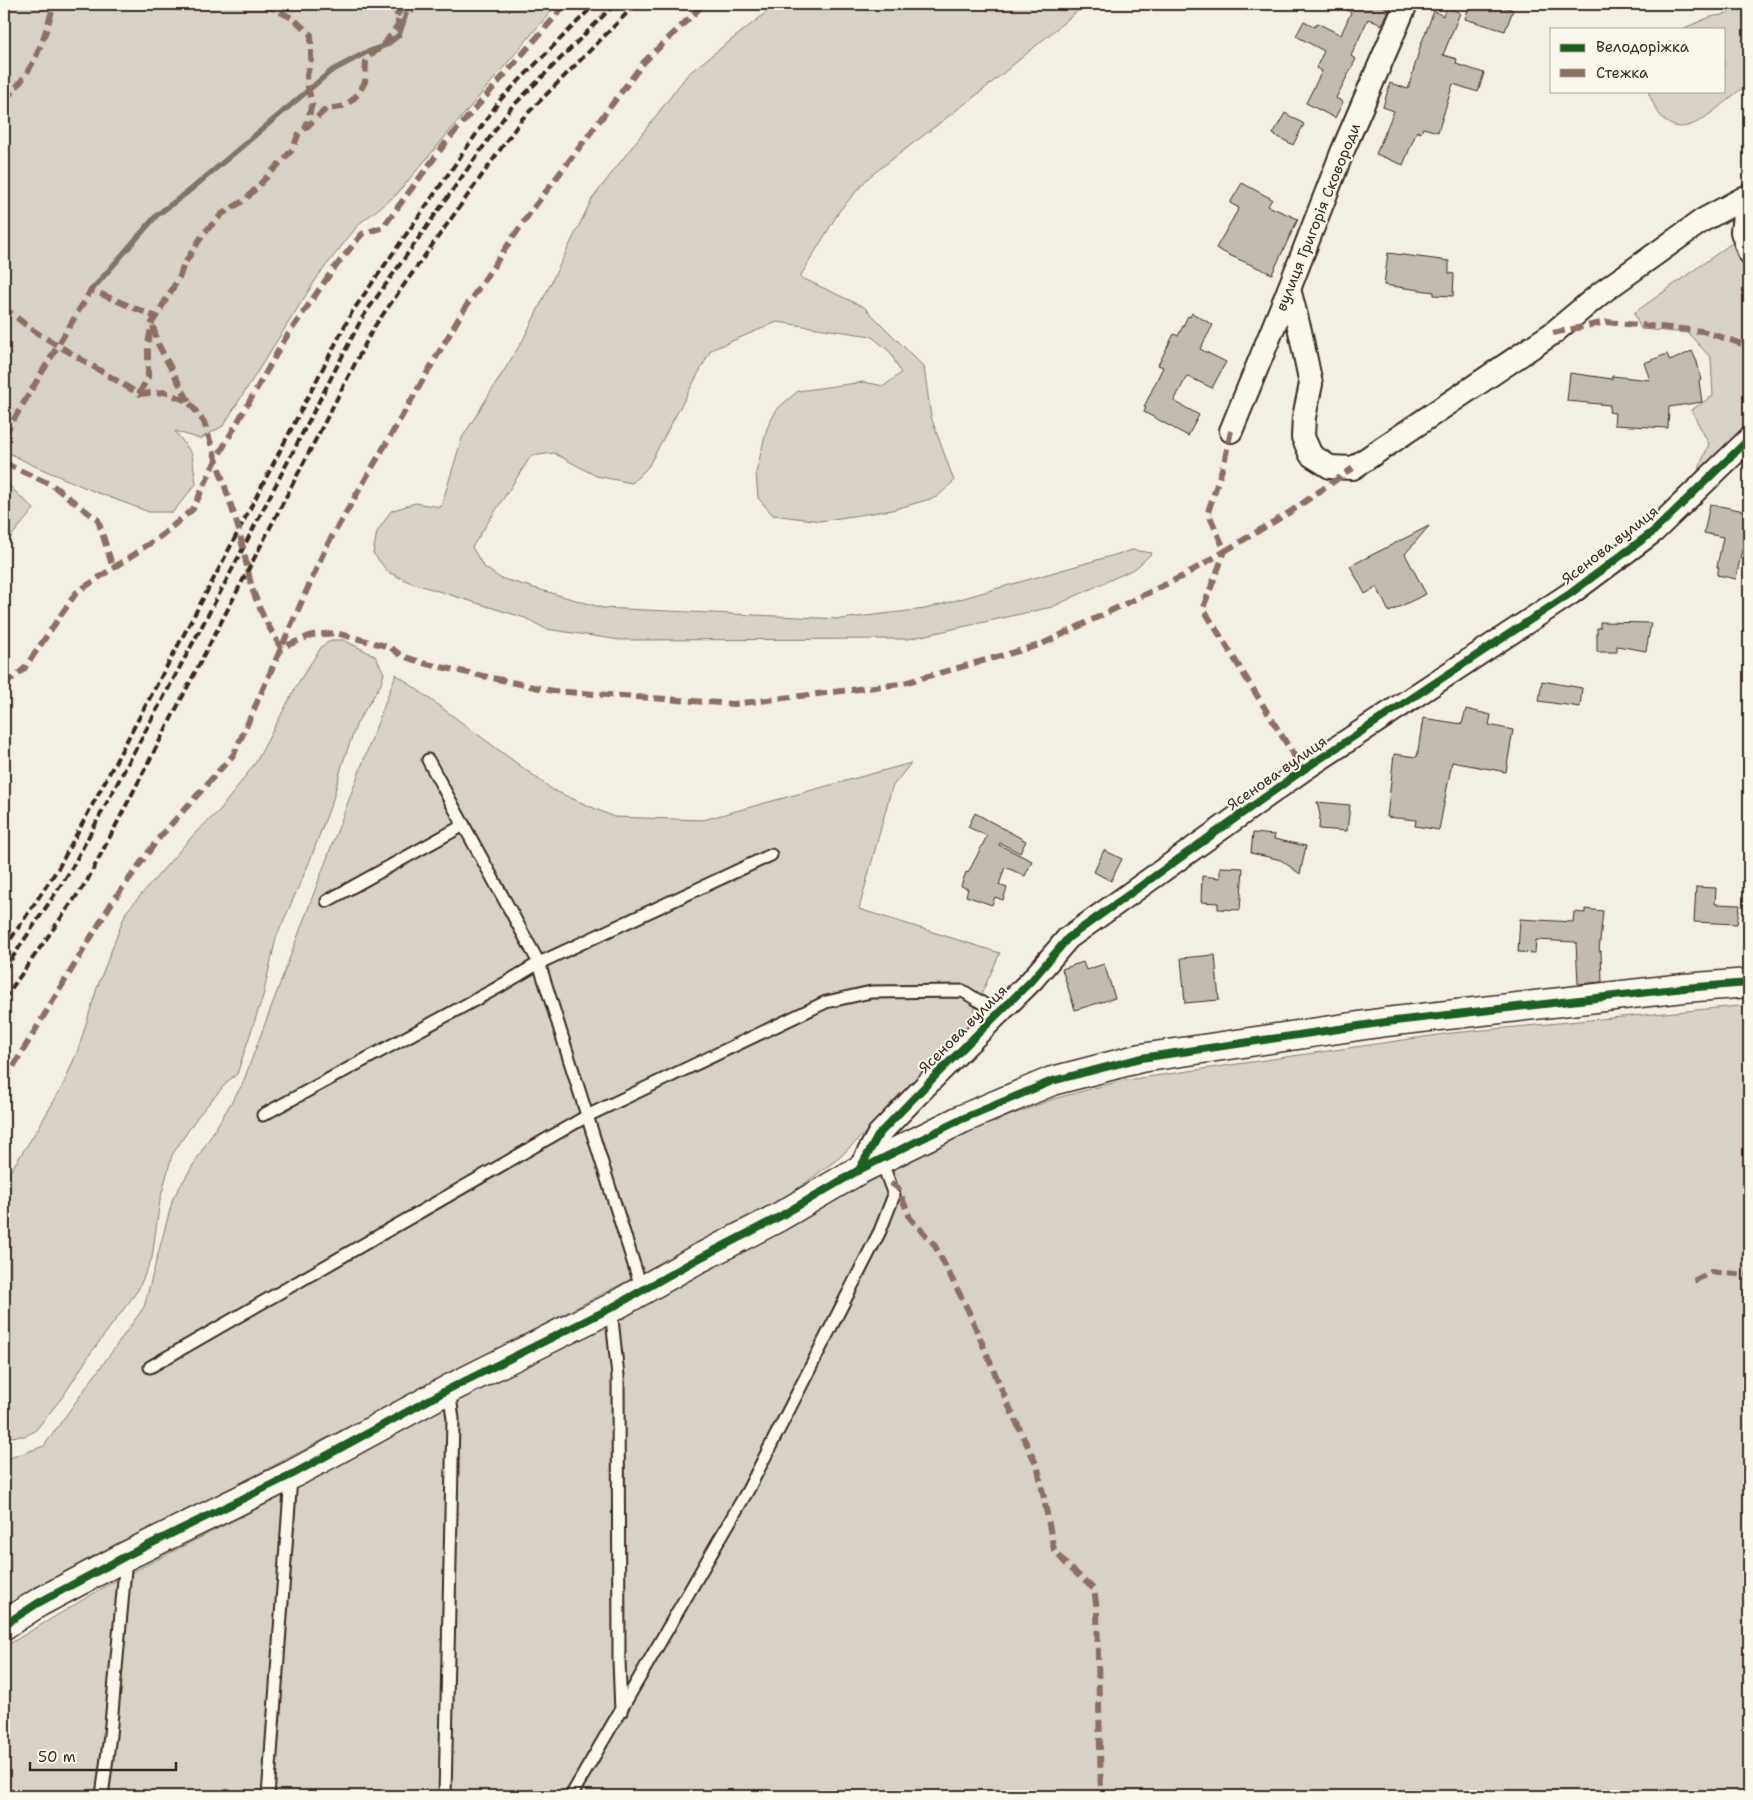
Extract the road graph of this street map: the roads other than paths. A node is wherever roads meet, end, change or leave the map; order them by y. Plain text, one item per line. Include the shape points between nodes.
1 (1406, 4) edge
2 (1748, 196) edge
3 (1749, 252) edge
4 (1289, 289) junction
5 (1231, 431) dead end
6 (1749, 440) edge
7 (428, 760) dead end
8 (464, 825) junction
9 (771, 855) dead end
10 (326, 901) dead end
11 (539, 963) junction
12 (1749, 983) edge
13 (998, 1012) junction
14 (263, 1115) dead end
15 (587, 1116) junction
16 (870, 1165) junction
17 (642, 1290) junction
18 (611, 1308) junction
19 (150, 1367) dead end
20 (449, 1389) junction
21 (291, 1475) junction
22 (126, 1556) junction
23 (4, 1626) edge
24 (621, 1712) junction
25 (102, 1796) edge
26 (268, 1796) edge
27 (445, 1796) edge
28 (571, 1796) edge

1 - 4 street, вулиця Григорія Сковороди via 1343,150
2 - 3 street via 1742,232
2 - 4 street via 1703,220 1602,292 1553,333 1353,468 1330,467 1311,455 1303,437 1311,384
4 - 5 street, вулиця Григорія Сковороди
6 - 13 street, Ясенова вулиця via 1654,532 1571,593 1303,770 1068,938 1032,980
7 - 8 lane
8 - 10 lane
8 - 11 lane
9 - 11 lane
11 - 14 lane
11 - 15 lane
12 - 16 street via 1386,1022 1141,1058 1052,1081
13 - 15 lane via 962,990 871,992 826,1002
13 - 16 street, Ясенова вулиця via 879,1134
15 - 17 lane
15 - 19 lane
16 - 17 street
16 - 24 lane via 894,1195 880,1231 748,1490
17 - 18 street
18 - 20 street
18 - 24 lane via 618,1376
20 - 21 street
20 - 27 lane via 453,1419
21 - 22 street
21 - 26 lane
22 - 23 street via 38,1603
22 - 25 lane
24 - 28 lane

